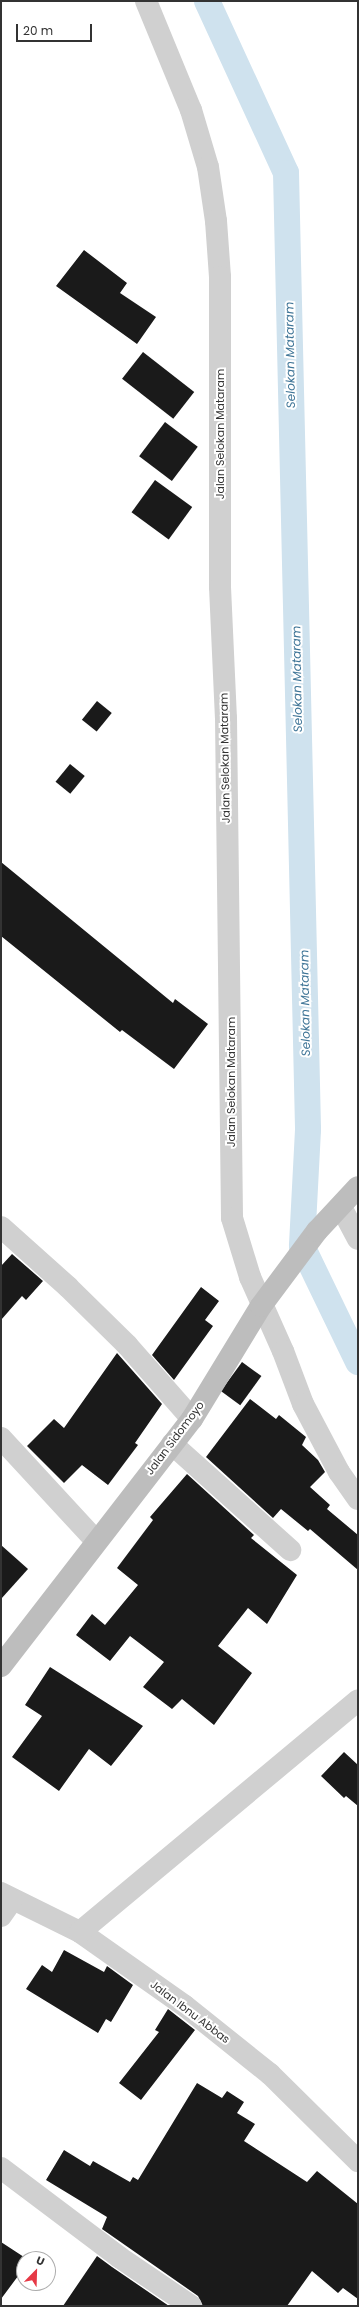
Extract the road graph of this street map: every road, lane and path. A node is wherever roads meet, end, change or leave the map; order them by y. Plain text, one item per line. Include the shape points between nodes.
1 (146, 1) edge
2 (358, 1187) edge
3 (341, 1207) junction
4 (1, 1227) edge
5 (358, 1239) edge
6 (261, 1306) junction
7 (192, 1419) junction
8 (1, 1438) edge
9 (172, 1444) junction
10 (358, 1498) edge
11 (96, 1541) junction
12 (290, 1550) dead end
13 (1, 1666) edge
14 (358, 1700) edge
15 (5, 1903) edge
16 (80, 1932) junction
17 (358, 2161) edge
18 (1, 2168) edge
19 (191, 2306) edge

1 - 6 street, Jalan Selokan Mataram via 191,110 208,167 216,221 220,277 220,587 226,718 232,1218
2 - 3 main road, Jalan Sidomoyo
3 - 5 street
3 - 6 main road, Jalan Sidomoyo via 317,1231
4 - 7 street via 68,1287 127,1345
6 - 7 main road, Jalan Sidomoyo
6 - 10 street, Jalan Selokan Mataram via 283,1350 303,1404 340,1472
7 - 9 main road, Jalan Sidomoyo
8 - 11 street
9 - 11 main road, Jalan Sidomoyo
9 - 12 street
11 - 13 main road, Jalan Sidomoyo
14 - 16 street
15 - 16 street, Jalan Ibnu Abbas
16 - 17 street, Jalan Ibnu Abbas via 185,2006 270,2074
18 - 19 street via 119,2257

